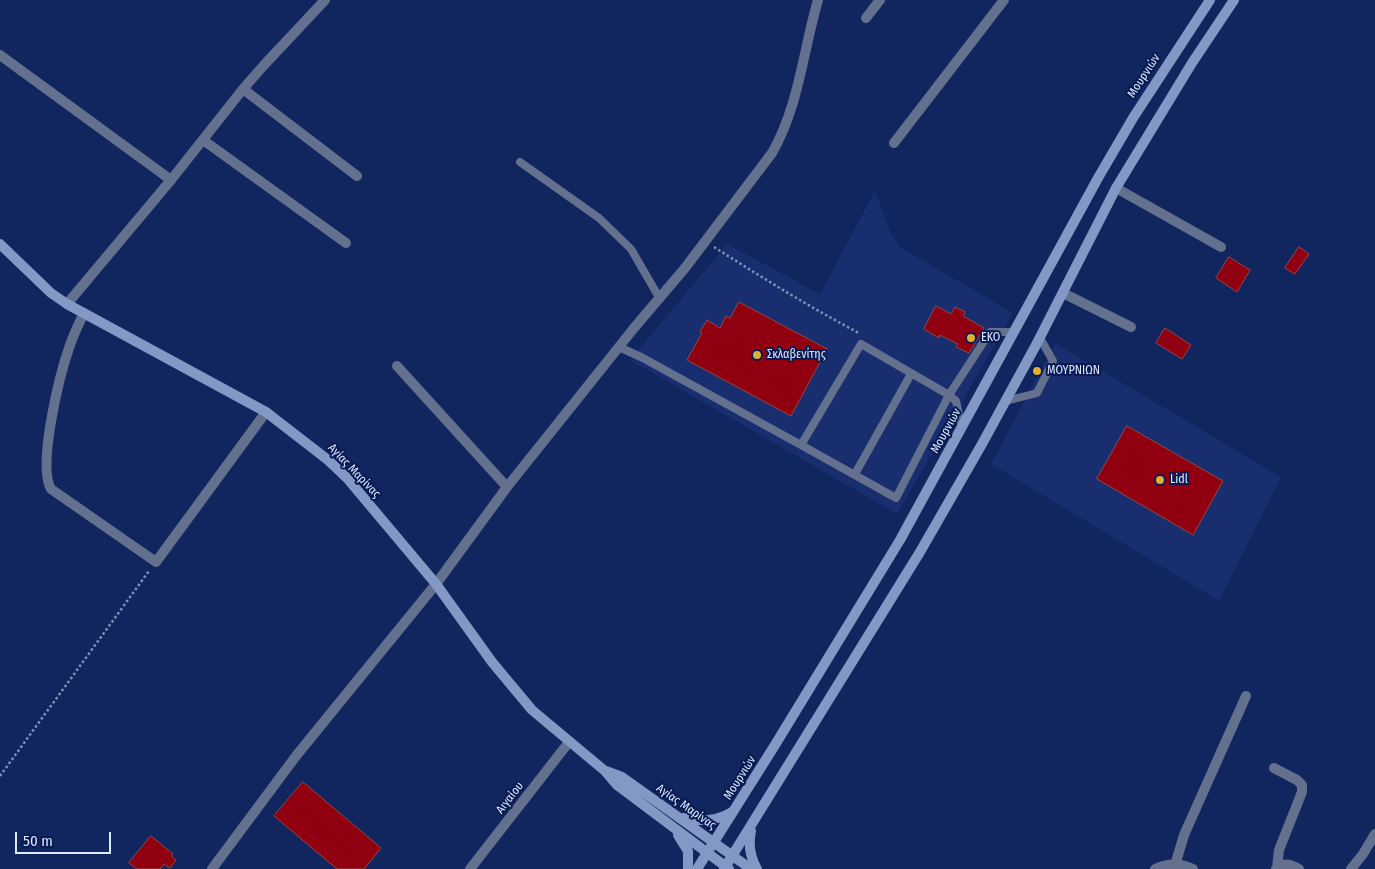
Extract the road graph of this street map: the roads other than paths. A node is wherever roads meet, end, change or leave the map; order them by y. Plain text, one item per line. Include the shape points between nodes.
1 (325, 0) edge
2 (818, 0) edge
3 (880, 0) edge
4 (1004, 0) edge
5 (1210, 0) edge
6 (1234, 0) edge
7 (866, 18) dead end
8 (0, 55) edge
9 (243, 89) junction
10 (203, 140) junction
11 (894, 143) dead end
12 (520, 162) dead end
13 (357, 176) dead end
14 (171, 180) junction
15 (1116, 188) junction
16 (346, 243) dead end
17 (0, 244) edge
18 (1221, 247) dead end
19 (1063, 293) junction
20 (660, 299) junction
21 (67, 304) junction
22 (84, 313) junction
23 (1131, 327) dead end
24 (1013, 332) junction
25 (1040, 338) junction
26 (619, 347) junction
27 (397, 366) dead end
28 (911, 374) junction
29 (949, 395) junction
30 (1006, 401) junction
31 (266, 412) junction
32 (962, 428) junction
33 (802, 445) junction
34 (855, 474) junction
35 (507, 487) junction
36 (436, 584) junction
37 (1246, 696) dead end
38 (569, 742) junction
39 (1274, 768) dead end
40 (605, 770) junction
41 (735, 810) junction
42 (680, 818) junction
43 (753, 823) junction
44 (673, 828) junction
45 (1375, 834) edge
46 (714, 842) junction
47 (707, 854) junction
48 (734, 855) junction
49 (1175, 865) junction
50 (726, 868) edge
51 (212, 869) edge
52 (470, 869) edge
53 (688, 869) edge
54 (697, 869) edge
55 (751, 869) edge
56 (757, 869) edge
57 (1155, 869) edge
58 (1193, 869) edge
59 (1277, 869) edge
60 (1299, 869) edge
61 (1351, 869) edge

1 - 9 street
2 - 20 street via 791,114 783,134 772,153
3 - 7 street
4 - 11 street
5 - 24 main road, Μουρνιών via 1133,118
6 - 15 main road
8 - 14 street
9 - 10 street
9 - 13 street
10 - 14 street
10 - 16 street
12 - 20 lane via 599,218 631,248
14 - 21 street
15 - 18 street
15 - 19 main road
17 - 21 main road, Αγίας Μαρίνας
19 - 23 street
19 - 25 main road
20 - 26 street
21 - 22 main road, Αγίας Μαρίνας
22 - 31 main road, Αγίας Μαρίνας
22 - 31 street via 67,354 50,423 47,483 51,489 156,562
24 - 29 lane via 990,332
24 - 32 main road, Μουρνιών
25 - 30 main road
25 - 30 lane via 1053,361 1037,393
26 - 33 lane
26 - 35 street
27 - 35 street
28 - 29 lane
28 - 33 lane via 861,344
28 - 34 lane
29 - 32 lane via 956,401
29 - 34 lane via 896,498
30 - 43 main road via 920,552
31 - 36 main road, Αγίας Μαρίνας via 347,478
32 - 41 main road, Μουρνιών via 900,540
33 - 34 lane
35 - 36 street
36 - 38 main road, Αγίας Μαρίνας via 492,662 532,710
36 - 51 street via 296,756
37 - 49 street via 1184,835
38 - 40 main road, Αγίας Μαρίνας
38 - 52 street, Αιγαίου
39 - 59 street via 1302,785 1279,850
40 - 42 main road, Αγίας Μαρίνας via 622,777
40 - 44 main road, Αγίας Μαρίνας via 617,785
41 - 42 main road via 712,821
41 - 46 main road, Μουρνιών
42 - 46 main road, Αγίας Μαρίνας
43 - 48 main road
43 - 56 main road via 750,851
44 - 47 main road, Αγίας Μαρίνας
44 - 53 main road via 688,851
45 - 61 street
46 - 47 main road, Μουρνιών
46 - 48 main road, Αγίας Μαρίνας
47 - 50 main road, Αγίας Μαρίνας
47 - 54 main road, Μουρνιών
48 - 50 main road
48 - 55 main road, Αγίας Μαρίνας
49 - 57 street via 1166,864
49 - 58 street
59 - 60 street via 1288,864

